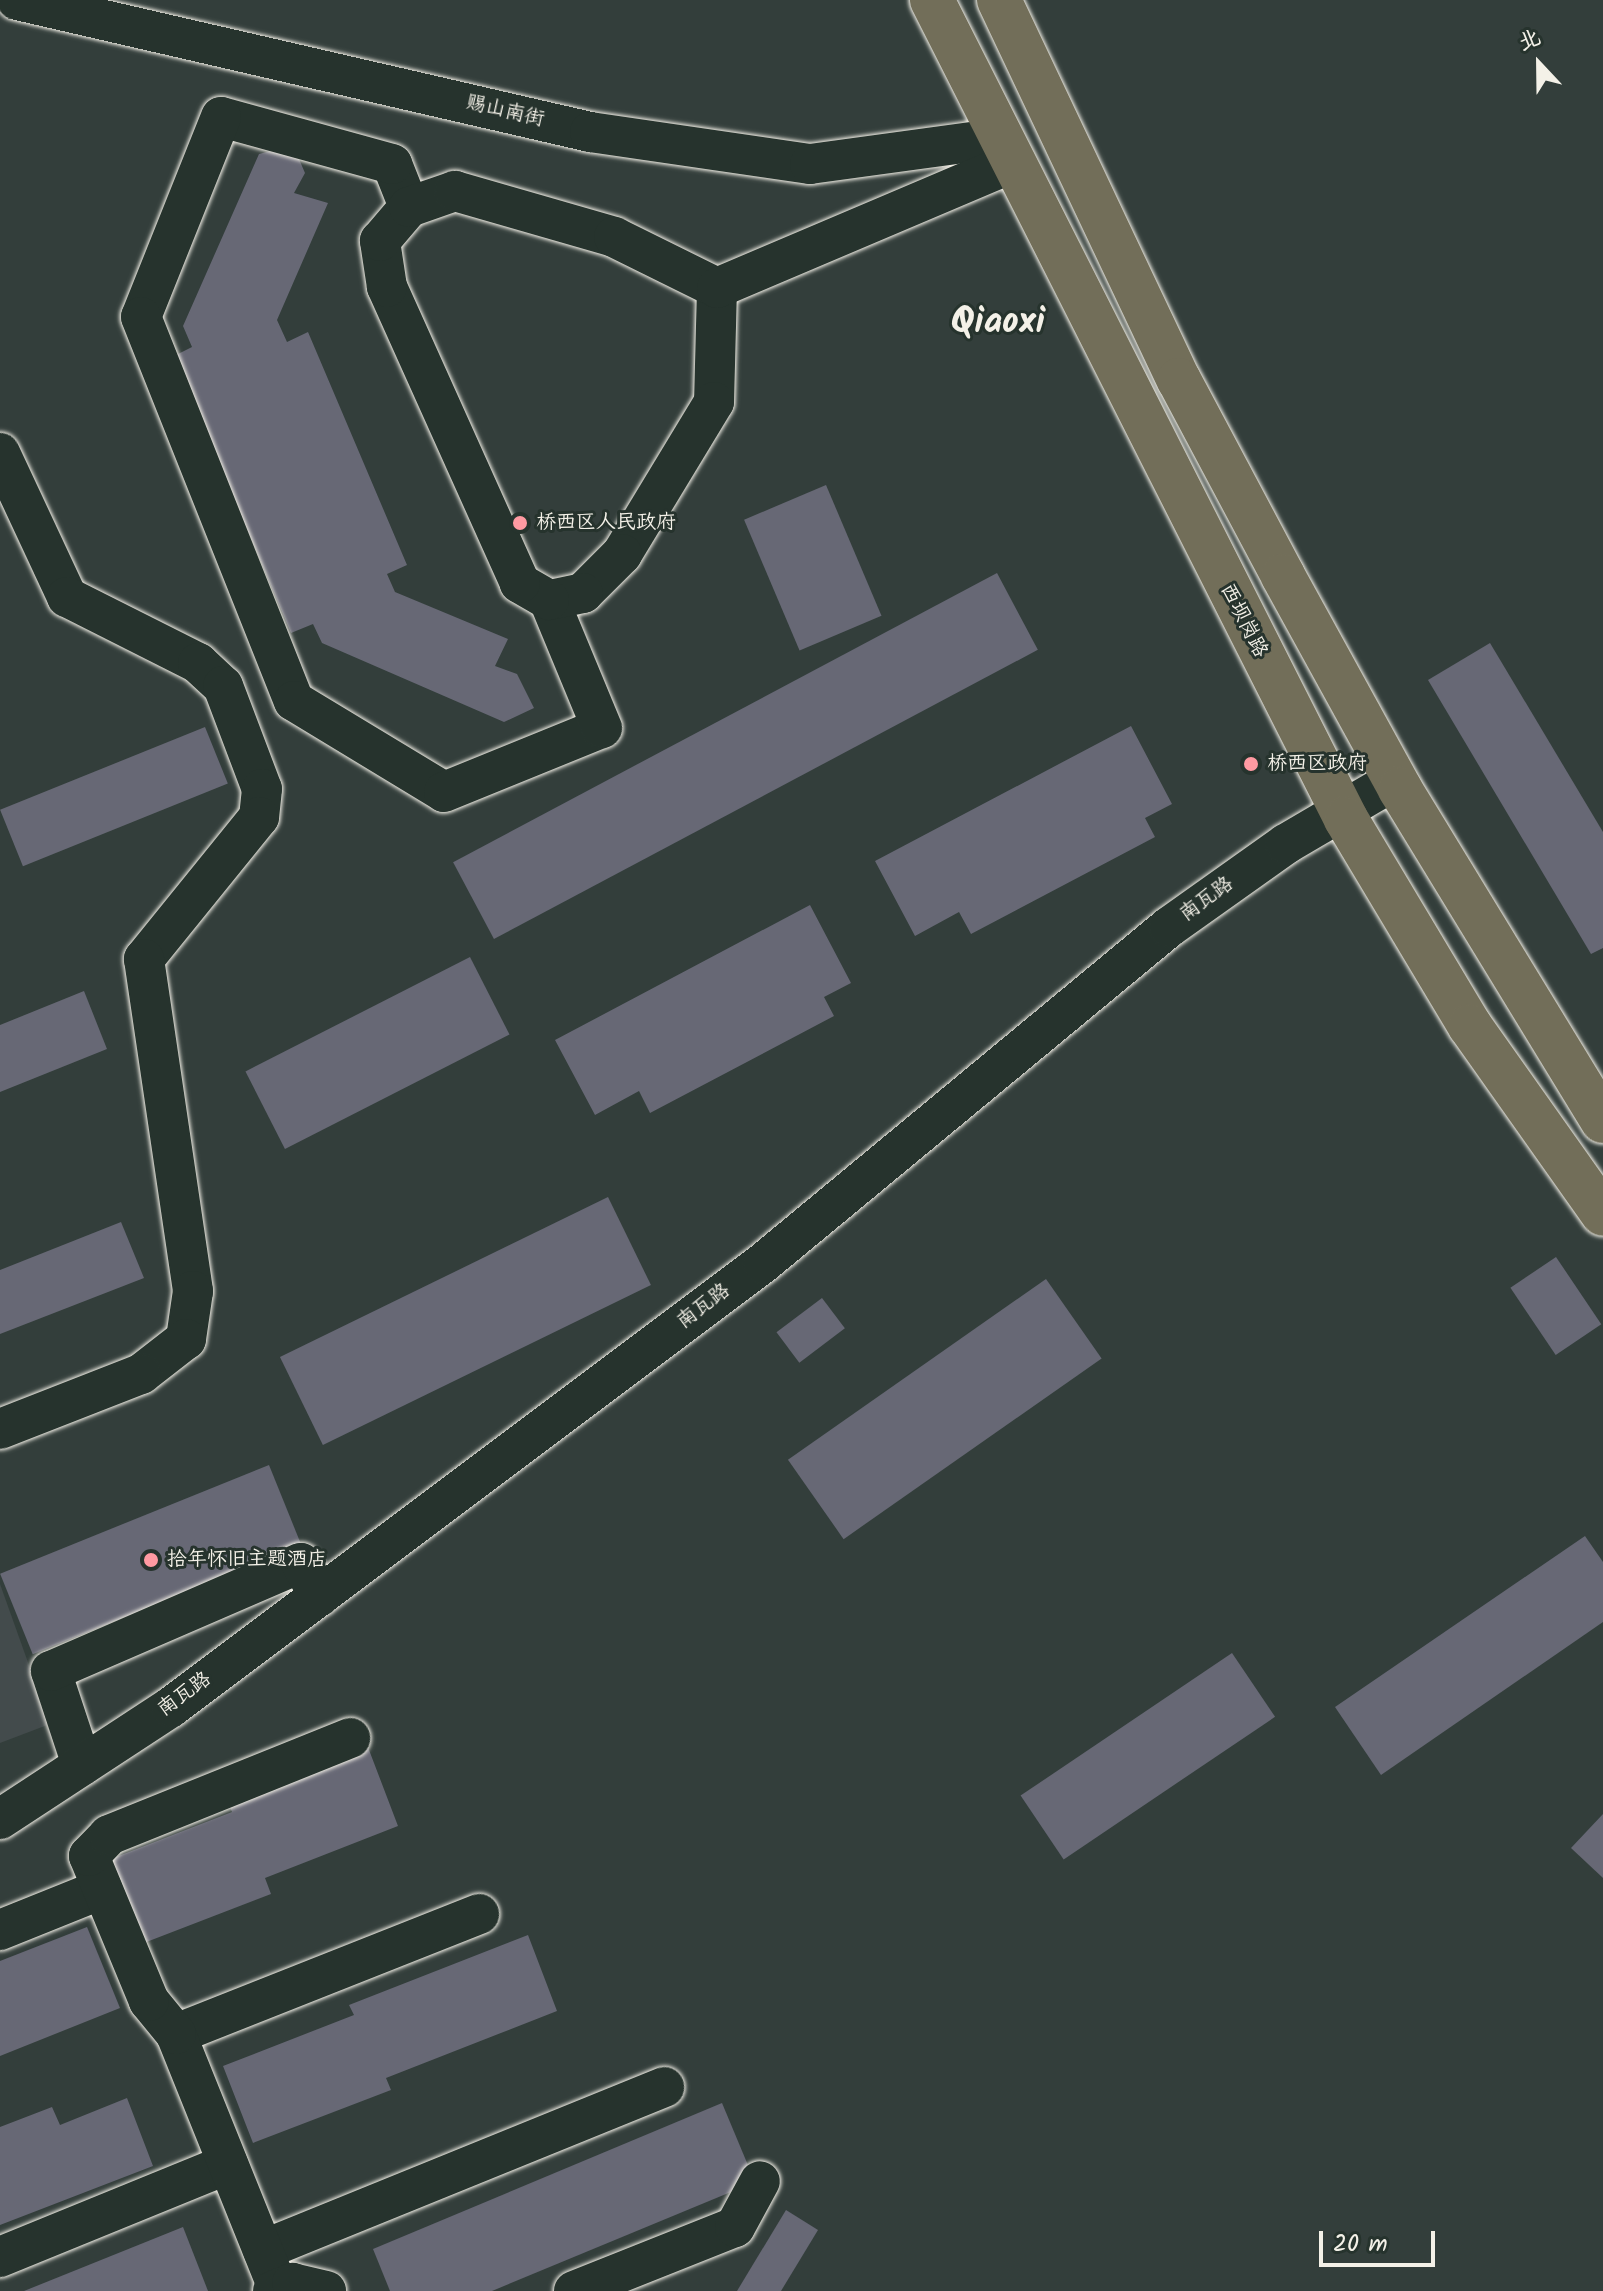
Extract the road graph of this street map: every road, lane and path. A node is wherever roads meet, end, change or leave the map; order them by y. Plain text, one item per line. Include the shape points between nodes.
1 (4, 0) edge
2 (17, 0) edge
3 (932, 0) edge
4 (999, 0) edge
5 (0, 23) edge
6 (1006, 151) junction
7 (409, 207) junction
8 (717, 288) junction
9 (0, 453) edge
10 (549, 600) junction
11 (1395, 780) junction
12 (1342, 811) junction
13 (1603, 1121) edge
14 (1603, 1214) edge
15 (0, 1429) edge
16 (319, 1596) junction
17 (350, 1738) dead end
18 (82, 1765) junction
19 (0, 1819) edge
20 (102, 1889) junction
21 (479, 1914) dead end
22 (0, 1930) edge
23 (176, 2034) junction
24 (664, 2087) dead end
25 (228, 2164) junction
26 (760, 2181) dead end
27 (263, 2250) junction
28 (0, 2257) edge
29 (276, 2289) edge
30 (326, 2291) edge
31 (574, 2291) edge

1 - 5 street
2 - 6 street, 赐山南街 via 590,132 794,162
3 - 6 main road, 西坝岗路
4 - 11 main road via 1179,380
6 - 8 street
6 - 12 main road, 西坝岗路
7 - 8 street via 455,191 614,237
7 - 10 street via 380,241 387,287 520,583
7 - 10 street via 392,164 221,117 141,317 294,701 444,792 602,728
8 - 10 street via 714,402 622,554 583,593
9 - 15 street via 67,597 198,663 223,686 262,789 259,817 144,959 193,1291 186,1339 141,1374
11 - 12 street, 南瓦路
11 - 13 main road
12 - 14 main road, 西坝岗路 via 1470,1026
12 - 16 street, 南瓦路 via 1169,927 763,1263
16 - 18 street, 南瓦路
16 - 18 street via 301,1563 51,1671
17 - 20 street via 109,1835 89,1856
18 - 19 street, 南瓦路
20 - 22 street
20 - 23 street via 149,2001
21 - 23 street
23 - 25 street
24 - 27 street
25 - 27 street
25 - 28 street
26 - 31 street via 735,2227
27 - 29 street
29 - 30 street via 307,2283

